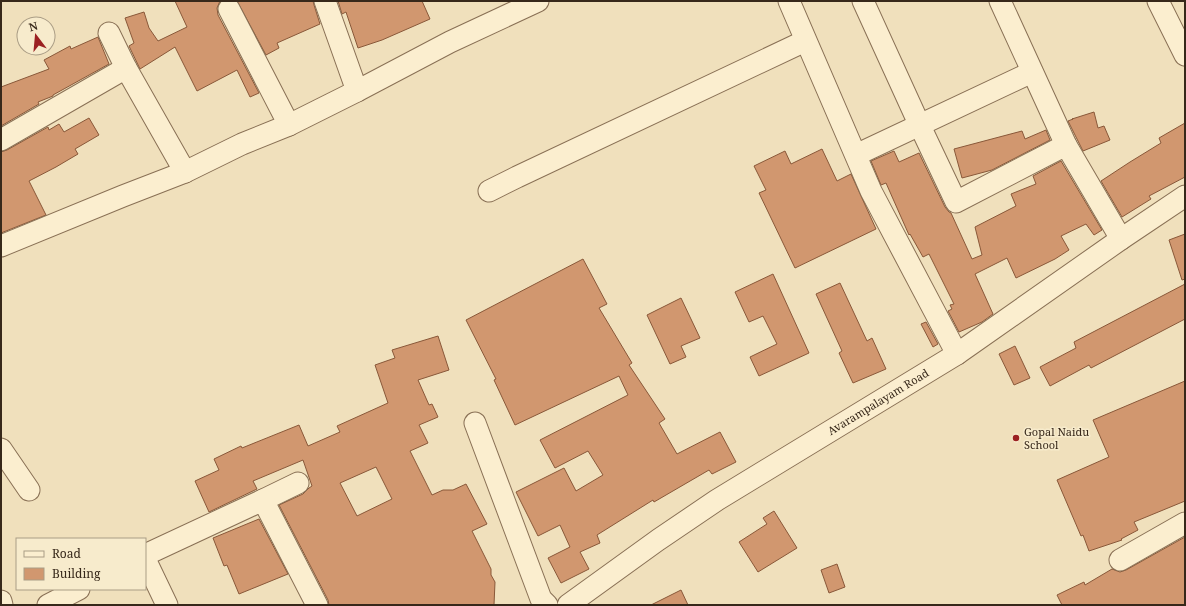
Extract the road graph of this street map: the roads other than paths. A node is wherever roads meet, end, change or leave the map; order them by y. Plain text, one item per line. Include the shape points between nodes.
1 (325, 1) edge
2 (538, 1) edge
3 (789, 1) edge
4 (863, 1) edge
5 (1000, 1) edge
6 (1158, 1) edge
7 (229, 9) dead end
8 (109, 33) dead end
9 (805, 41) junction
10 (1184, 52) edge
11 (126, 68) junction
12 (1032, 72) junction
13 (358, 91) junction
14 (289, 125) junction
15 (920, 126) junction
16 (1, 140) edge
17 (1066, 145) junction
18 (856, 155) junction
19 (185, 172) junction
20 (489, 191) dead end
21 (1185, 196) edge
22 (1121, 239) junction
23 (1, 246) edge
24 (957, 354) junction
25 (475, 423) dead end
26 (1, 449) edge
27 (298, 483) dead end
28 (29, 490) dead end
29 (263, 500) junction
30 (1185, 523) edge
31 (146, 555) edge
32 (1120, 560) dead end
33 (146, 561) edge
34 (77, 590) edge
35 (1, 601) edge
36 (2, 605) edge
37 (48, 605) edge
38 (167, 605) edge
39 (317, 605) edge
40 (547, 605) edge
41 (568, 605) edge

1 - 13 street
2 - 13 street via 450,42
3 - 9 street
4 - 15 street
5 - 12 street
6 - 10 street
7 - 14 street
8 - 11 street
9 - 18 street
9 - 20 street
11 - 16 street
11 - 19 street
12 - 15 street
12 - 17 street
13 - 14 street
14 - 19 street via 242,144
15 - 17 street via 956,202
15 - 18 street
17 - 22 street
18 - 24 street via 871,191
19 - 23 street
21 - 22 street, Avarampalayam Road
22 - 24 street, Avarampalayam Road
24 - 41 street, Avarampalayam Road via 717,500
25 - 40 street via 541,599
26 - 28 street
27 - 29 street
29 - 31 street
29 - 39 street
30 - 32 street
33 - 38 street
34 - 37 street
35 - 36 street

